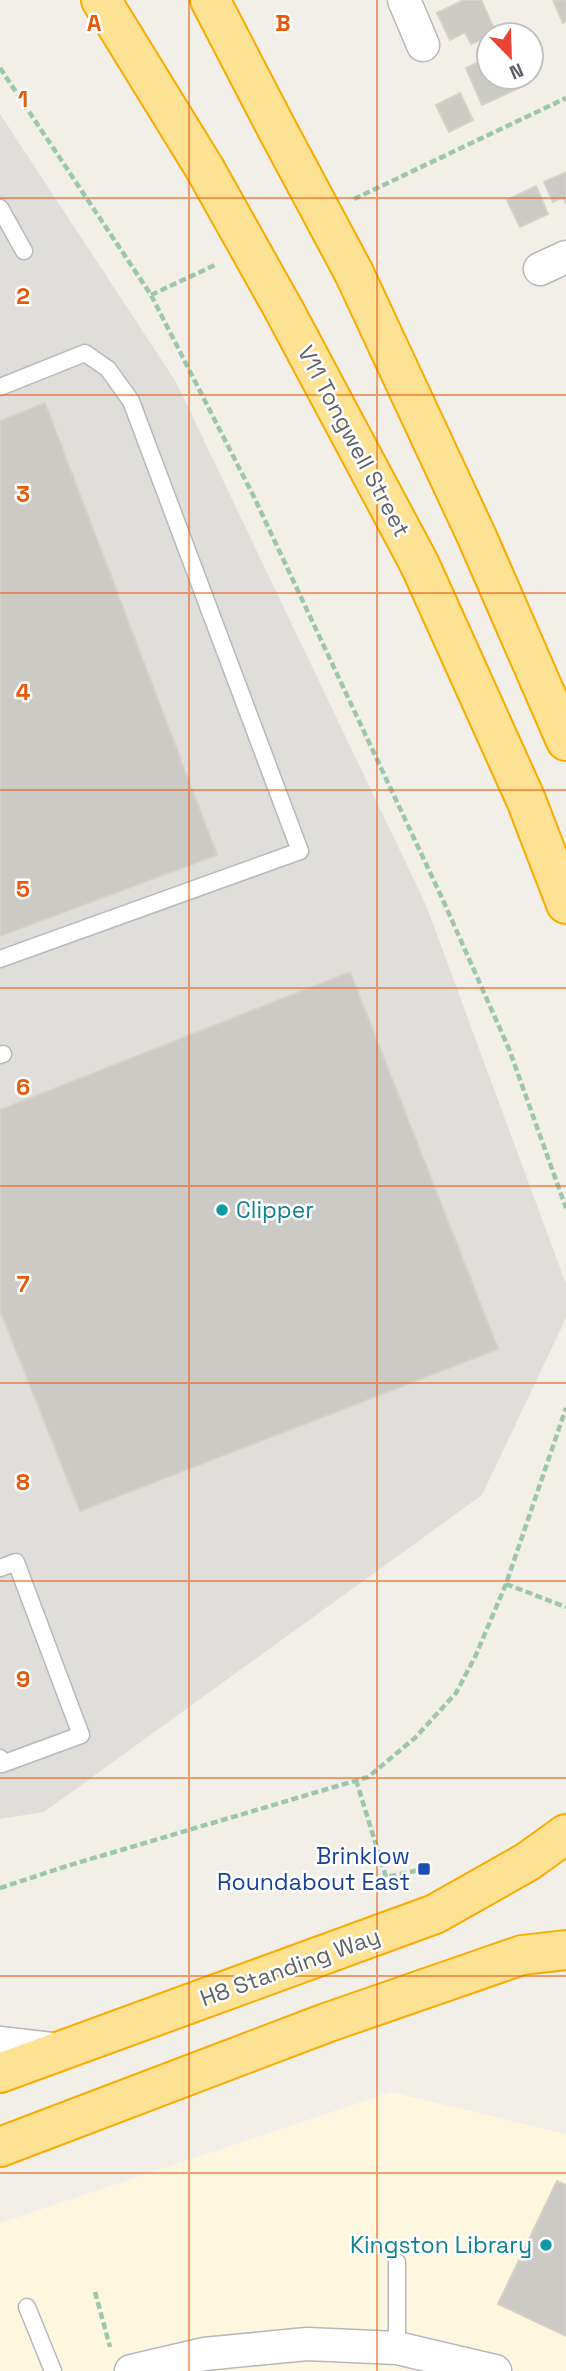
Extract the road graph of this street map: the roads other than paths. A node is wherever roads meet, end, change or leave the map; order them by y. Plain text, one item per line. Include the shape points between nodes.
1 (101, 0) edge
2 (210, 0) edge
3 (404, 0) edge
4 (423, 46) dead end
5 (0, 208) edge
6 (24, 251) dead end
7 (0, 387) edge
8 (566, 740) edge
9 (566, 904) edge
10 (0, 959) edge
11 (0, 1568) edge
12 (0, 1758) edge
13 (566, 1835) edge
14 (566, 1950) edge
15 (0, 2043) edge
16 (62, 2050) junction
17 (0, 2073) edge
18 (0, 2147) edge
19 (397, 2262) dead end
20 (27, 2307) dead end
21 (397, 2348) junction
22 (122, 2365) edge
23 (53, 2371) edge
24 (495, 2371) edge

1 - 9 highway, V11 Tongwell Street, bridge via 205,169 420,565 526,800
2 - 8 highway, bridge via 354,273
3 - 4 street
5 - 6 lane
7 - 10 lane via 86,353 108,369 131,401 300,851
11 - 12 lane via 16,1562 81,1735 2,1764
13 - 16 highway, H8 Standing Way via 435,1914
14 - 18 highway via 522,1955 326,2023
15 - 16 street
16 - 17 highway, H8 Standing Way
19 - 21 lane
20 - 23 lane
21 - 22 street via 307,2344
21 - 24 street

